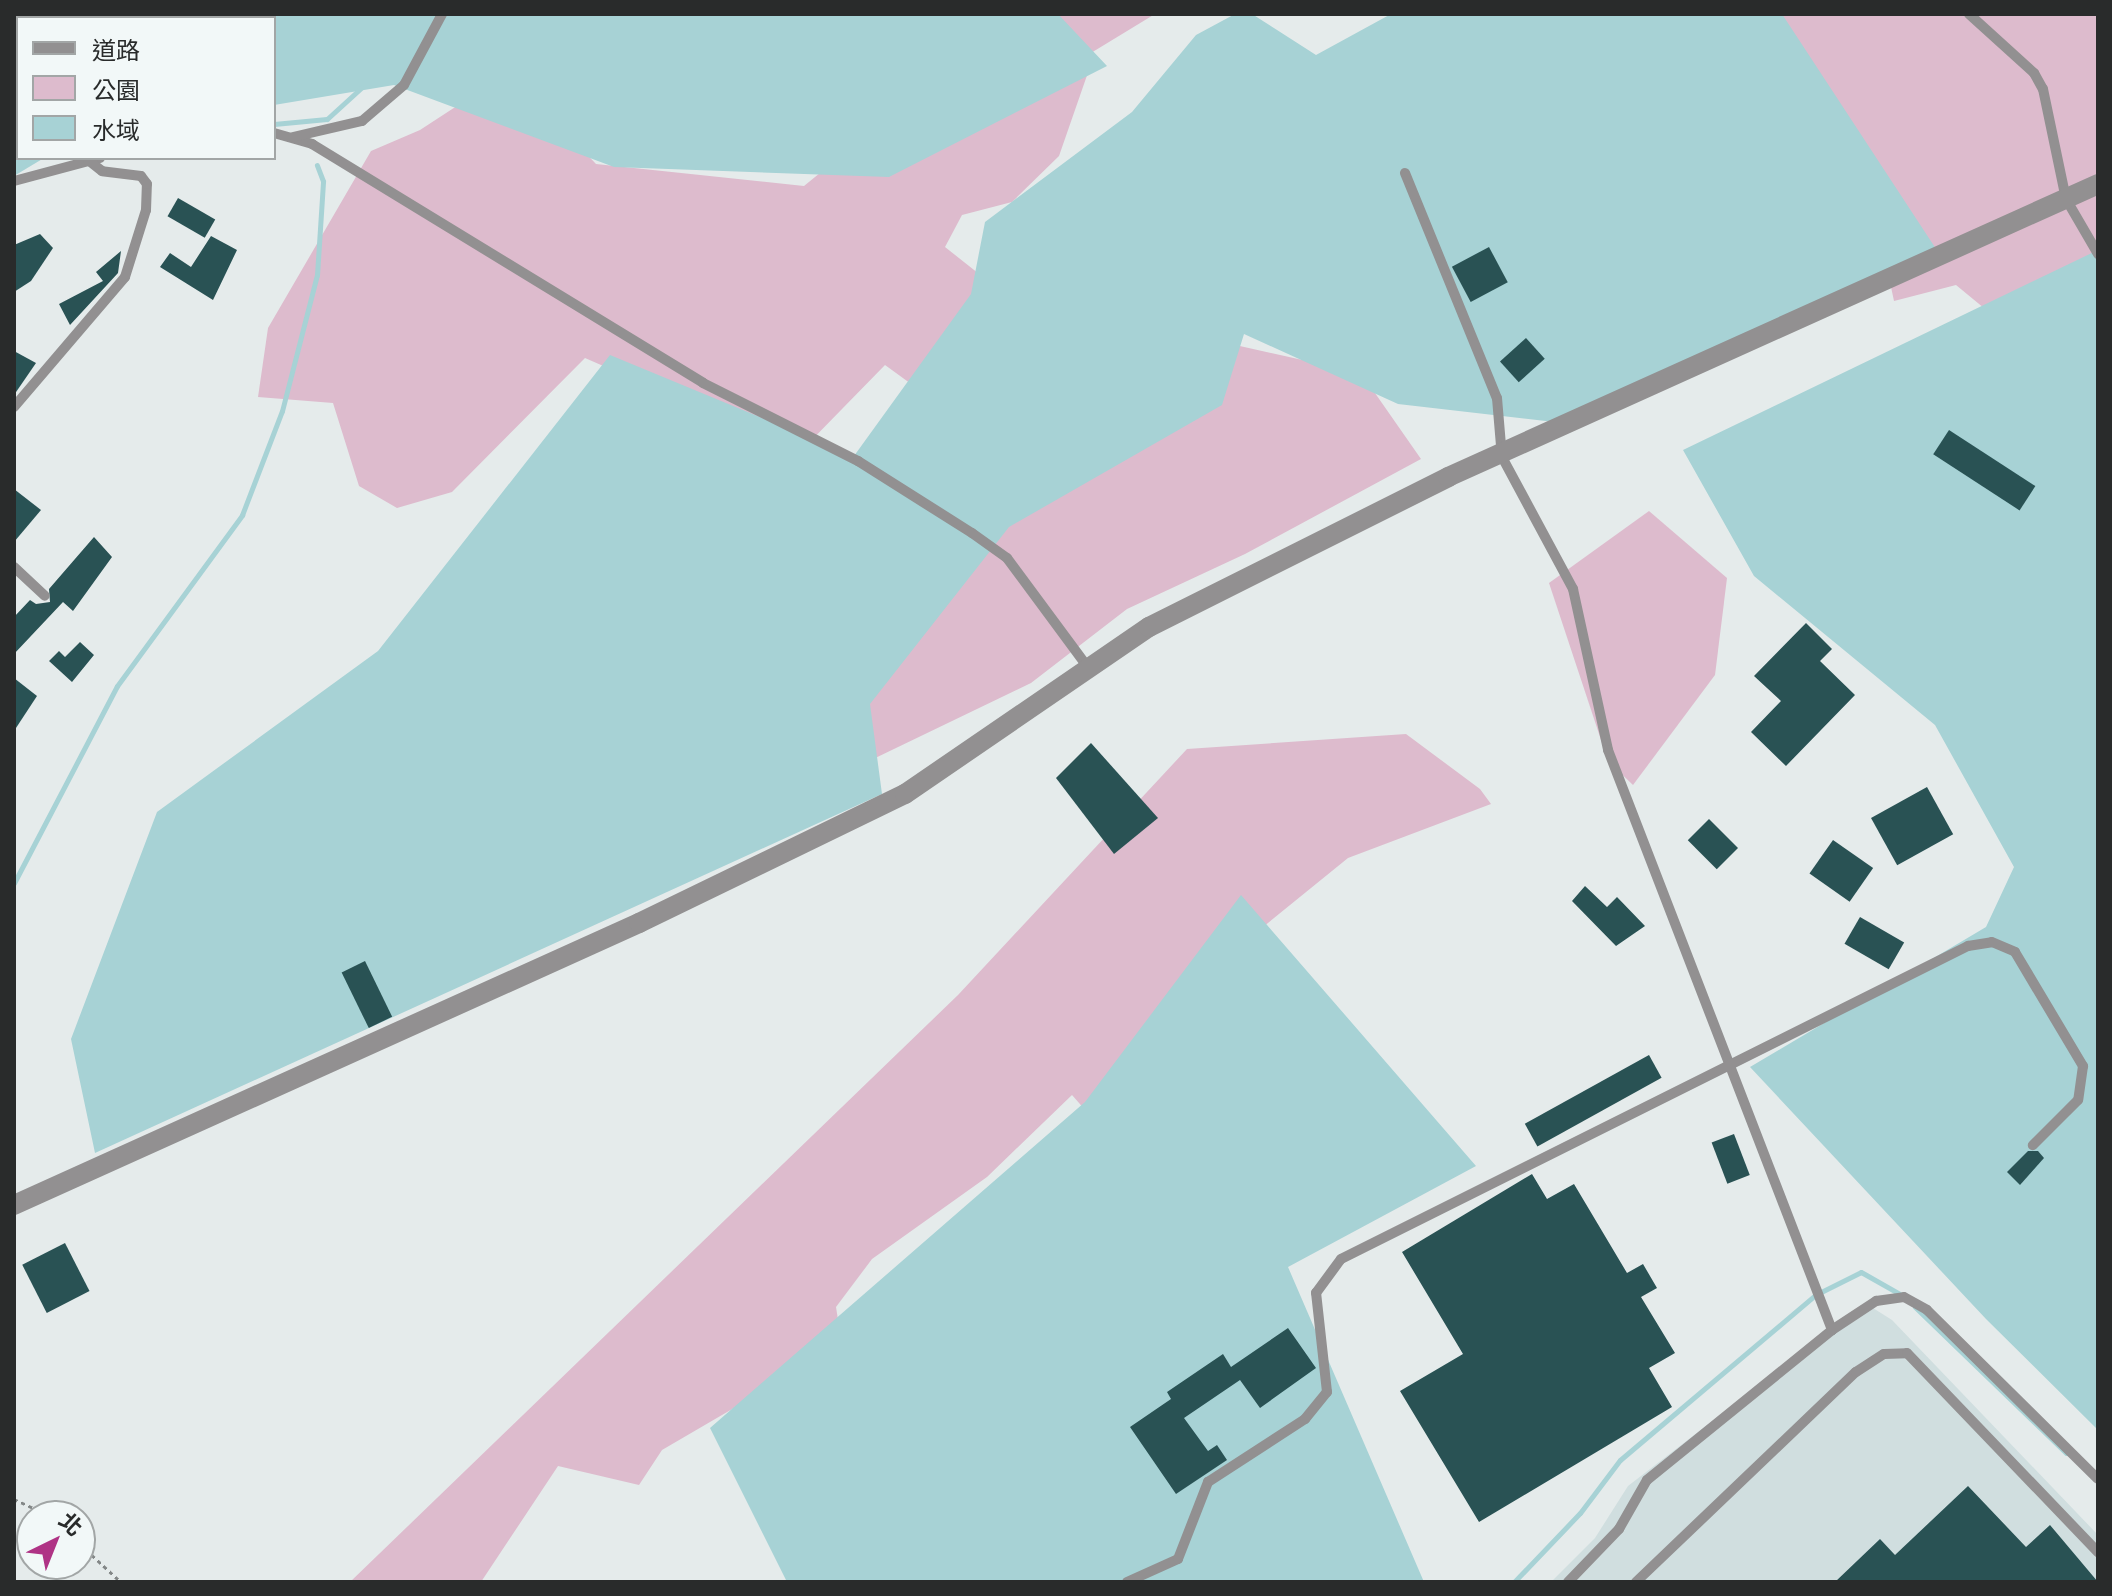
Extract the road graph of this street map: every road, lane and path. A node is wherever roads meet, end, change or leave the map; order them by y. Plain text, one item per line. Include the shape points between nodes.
1 (442, 14) edge
2 (1969, 14) edge
3 (276, 133) edge
4 (293, 137) junction
5 (90, 160) edge
6 (95, 160) edge
7 (1405, 173) dead end
8 (14, 181) edge
9 (2098, 184) edge
10 (2066, 199) junction
11 (2098, 254) edge
12 (14, 407) edge
13 (1502, 457) junction
14 (14, 567) edge
15 (45, 596) dead end
16 (1087, 666) junction
17 (1728, 1068) junction
18 (2033, 1145) dead end
19 (14, 1205) edge
20 (1832, 1330) junction
21 (2098, 1479) edge
22 (2098, 1552) edge
23 (96, 1559) edge
24 (121, 1582) edge
25 (1127, 1582) edge
26 (1568, 1582) edge
27 (1636, 1582) edge

1 - 4 lane via 404,85 362,121
2 - 10 lane via 2034,73 2043,89
3 - 4 lane
4 - 16 lane via 703,383 858,461 972,533 1007,558
5 - 8 lane
6 - 12 lane via 102,171 141,176 147,184 125,277
7 - 13 lane via 1497,398
9 - 10 street
10 - 11 lane
10 - 13 street
13 - 16 street via 1448,477 1163,620
13 - 17 lane via 1573,589 1608,750
14 - 15 lane
16 - 19 street via 905,794 639,923
17 - 18 lane via 1968,946 1992,942 2015,952 2083,1066 2078,1100
17 - 20 lane
17 - 25 lane via 1341,1259 1316,1293 1327,1392 1305,1419 1208,1482 1178,1559
20 - 21 lane via 1876,1301 1904,1297 1915,1303
20 - 26 lane via 1647,1480 1619,1529
22 - 27 lane via 1907,1353 1884,1354 1856,1372
23 - 24 path

